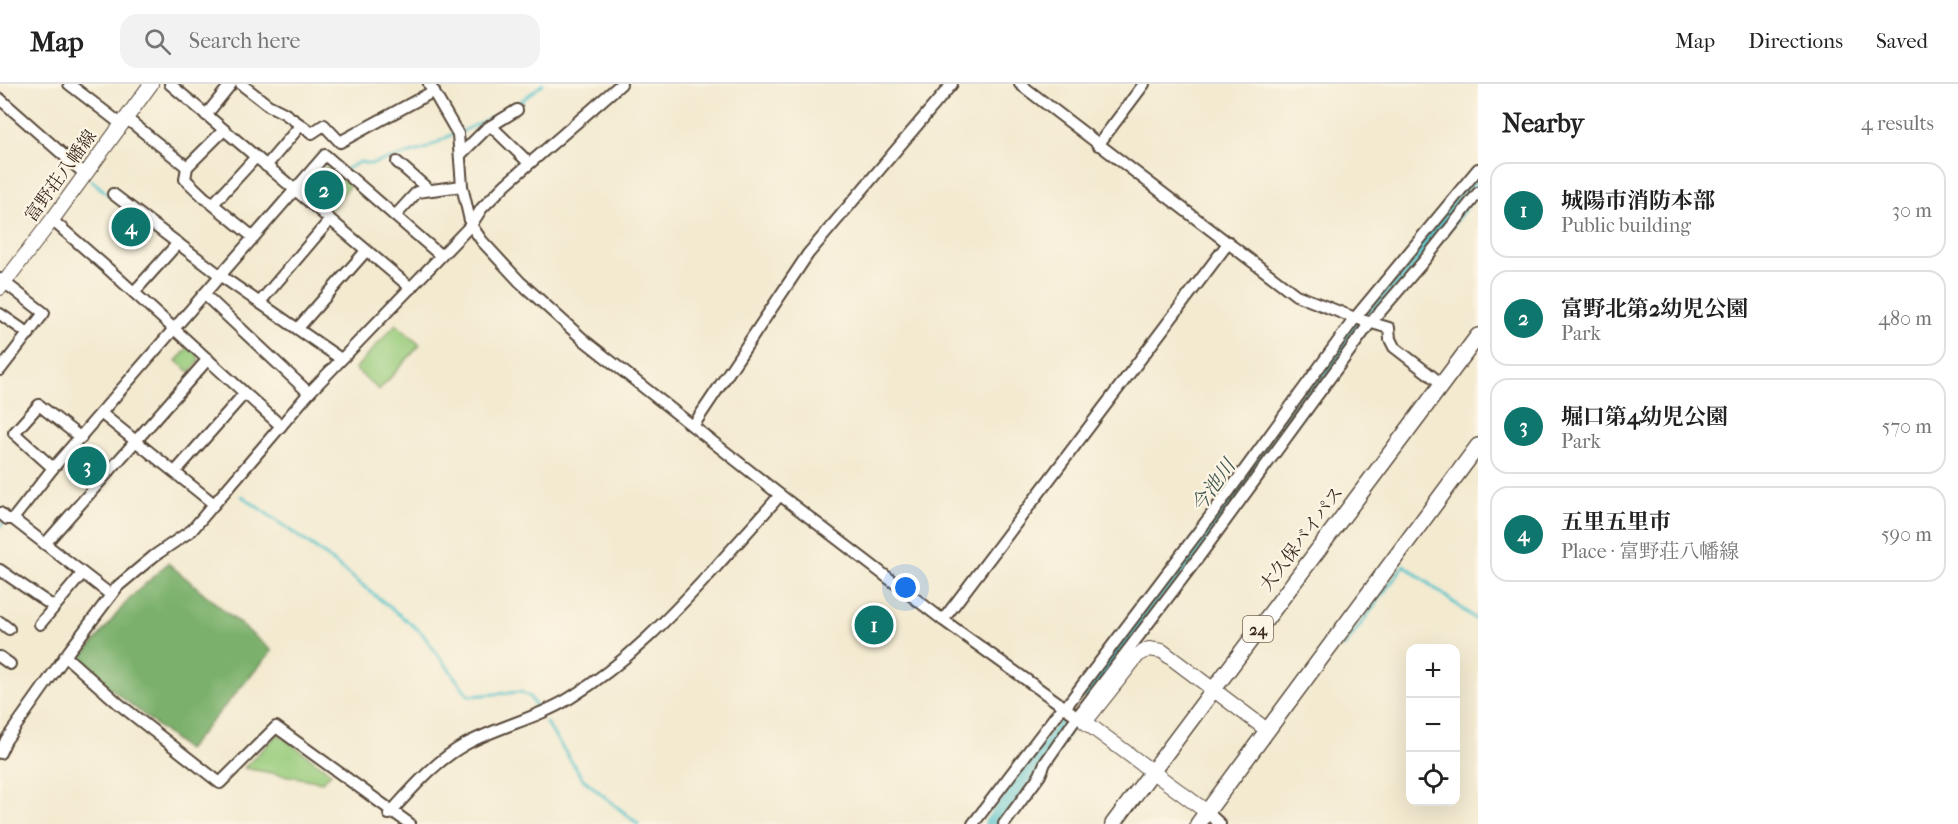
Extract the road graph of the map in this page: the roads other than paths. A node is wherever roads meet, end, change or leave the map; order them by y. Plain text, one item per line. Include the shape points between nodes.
1 (69, 84) edge
2 (170, 84) edge
3 (231, 84) edge
4 (240, 84) edge
5 (621, 84) edge
6 (952, 84) edge
7 (1020, 84) edge
8 (1144, 84) edge
9 (146, 86) edge
10 (431, 88) edge
11 (0, 99) edge
12 (517, 110) dead end
13 (206, 115) junction
14 (124, 121) junction
15 (300, 126) junction
16 (491, 126) junction
17 (223, 131) junction
18 (1098, 145) junction
19 (460, 155) junction
20 (256, 157) junction
21 (397, 162) dead end
22 (529, 163) junction
23 (266, 166) junction
24 (187, 167) junction
25 (1478, 169) edge
26 (85, 174) junction
27 (462, 186) junction
28 (428, 189) junction
29 (294, 191) junction
30 (1478, 193) edge
31 (113, 194) dead end
32 (213, 204) junction
33 (395, 216) junction
34 (52, 220) junction
35 (329, 221) junction
36 (471, 225) junction
37 (253, 237) junction
38 (1229, 242) junction
39 (178, 243) junction
40 (366, 251) junction
41 (440, 255) junction
42 (221, 276) junction
43 (2, 283) edge
44 (411, 288) junction
45 (134, 292) junction
46 (204, 294) junction
47 (260, 302) junction
48 (0, 314) edge
49 (1357, 319) junction
50 (1371, 323) junction
51 (174, 328) junction
52 (298, 328) junction
53 (1478, 328) edge
54 (28, 334) junction
55 (1478, 336) edge
56 (208, 359) junction
57 (341, 359) junction
58 (0, 370) edge
59 (1442, 384) junction
60 (309, 393) junction
61 (244, 394) junction
62 (102, 414) junction
63 (281, 426) junction
64 (693, 426) junction
65 (81, 438) junction
66 (137, 441) junction
67 (1478, 446) edge
68 (53, 468) junction
69 (175, 472) junction
70 (780, 495) junction
71 (214, 504) junction
72 (0, 513) edge
73 (13, 519) junction
74 (45, 544) junction
75 (0, 570) edge
76 (82, 574) junction
77 (111, 595) junction
78 (54, 607) junction
79 (943, 620) junction
80 (40, 624) dead end
81 (65, 656) junction
82 (0, 657) edge
83 (10, 664) dead end
84 (1213, 689) junction
85 (1065, 707) junction
86 (1081, 719) junction
87 (1267, 730) junction
88 (0, 753) edge
89 (1152, 771) junction
90 (390, 812) junction
91 (1203, 818) edge
92 (410, 824) edge
93 (973, 824) edge
94 (1004, 824) edge
95 (1113, 824) edge
96 (1220, 824) edge

1 - 14 street
2 - 13 street
3 - 13 street
4 - 15 street
5 - 22 street
6 - 64 street via 808,254
7 - 18 street
8 - 18 street
9 - 14 main road, 富野荘八幡線
10 - 15 street via 340,142 324,125 312,133
10 - 19 street via 458,134
11 - 26 street
12 - 16 street
13 - 17 street
14 - 24 street
14 - 26 main road, 富野荘八幡線
15 - 23 street
16 - 19 street
16 - 22 street
17 - 20 street
17 - 24 street
18 - 38 street
19 - 27 street
20 - 23 street
20 - 32 street
21 - 28 street
22 - 36 street via 482,208
23 - 29 street
24 - 32 street via 185,179
25 - 49 street
26 - 34 main road, 富野荘八幡線
27 - 28 street
27 - 36 street
28 - 33 street via 417,192
29 - 33 street via 325,155
29 - 35 street
29 - 37 street
30 - 50 street
31 - 39 street
32 - 37 street
33 - 41 street
34 - 43 main road, 富野荘八幡線
34 - 45 street
35 - 40 street
35 - 47 street
36 - 41 street
36 - 64 street via 546,307
37 - 42 street
38 - 49 street via 1296,295
38 - 79 street
39 - 42 street
39 - 45 street
40 - 44 street
40 - 52 street
41 - 44 street
42 - 46 street
42 - 47 street
43 - 54 street via 44,313
44 - 57 street
45 - 51 street
46 - 51 street
46 - 60 street
47 - 52 street
48 - 54 street
49 - 50 street
49 - 85 street
50 - 59 street via 1389,328 1394,347
50 - 86 street
51 - 56 street
51 - 62 street
52 - 57 street
53 - 59 street
54 - 58 street
55 - 59 highway, 大久保バイパス / 24
56 - 61 street
56 - 66 street
57 - 60 street
59 - 84 highway, 大久保バイパス / 24
60 - 63 street
61 - 63 street
61 - 69 street
62 - 65 street
62 - 66 street
63 - 71 street
64 - 70 street
65 - 68 street
65 - 68 street via 39,405 15,434
66 - 69 street
66 - 74 street
67 - 87 highway
68 - 73 street
69 - 71 street
70 - 79 street
70 - 90 street via 675,612 634,651 570,698 466,744 446,757
71 - 77 street via 192,530 154,556
72 - 73 street
73 - 74 street
74 - 76 street
75 - 78 street
76 - 77 street
76 - 78 street
77 - 81 street
78 - 80 street
79 - 85 street
81 - 88 street
81 - 90 street via 220,783 276,727
82 - 83 street
84 - 86 main road via 1162,651 1149,649 1138,655
84 - 87 main road
84 - 89 highway, 大久保バイパス / 24
85 - 86 street
85 - 93 street
86 - 89 main road
86 - 94 street via 1045,763
87 - 91 highway
89 - 91 main road
89 - 95 highway, 大久保バイパス / 24
90 - 92 street
91 - 96 street

